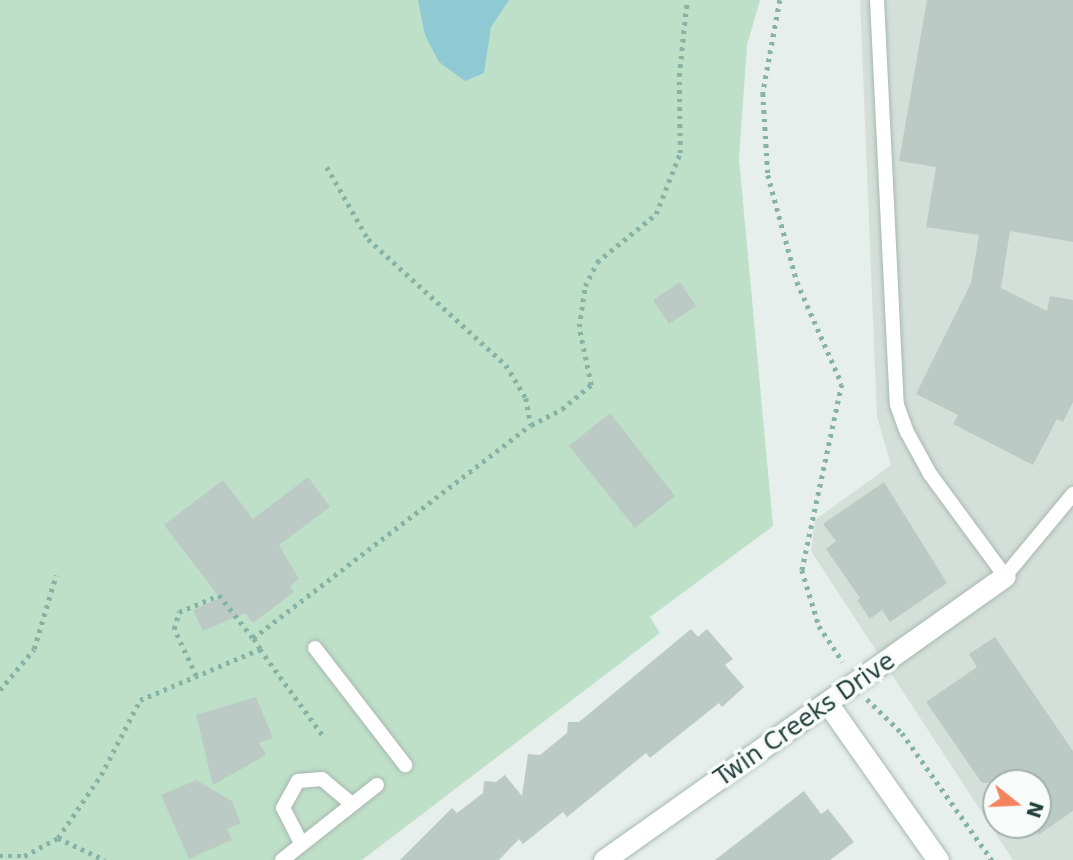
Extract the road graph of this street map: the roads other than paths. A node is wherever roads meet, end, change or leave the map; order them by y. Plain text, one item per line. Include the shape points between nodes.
1 (877, 0) edge
2 (1073, 494) edge
3 (1005, 576) junction
4 (315, 648) dead end
5 (828, 704) junction
6 (405, 765) dead end
7 (377, 785) dead end
8 (352, 804) junction
9 (300, 841) junction
10 (282, 860) edge
11 (604, 860) edge
12 (938, 860) edge

1 - 3 lane via 897,405 930,474
2 - 3 lane
3 - 5 street, Twin Creeks Drive
4 - 6 lane
5 - 11 street, Twin Creeks Drive
5 - 12 street
7 - 8 lane
8 - 9 lane
8 - 9 lane via 322,779 298,781 283,808
9 - 10 lane

